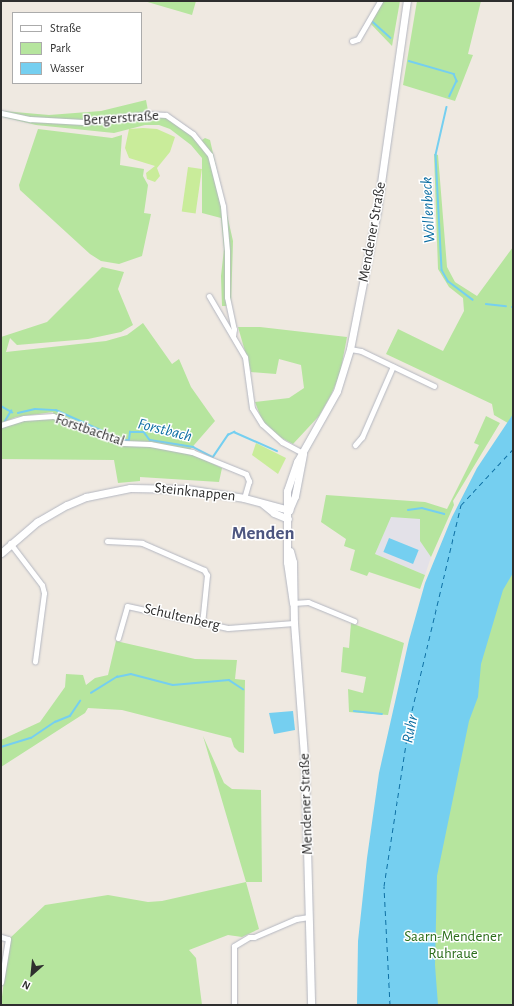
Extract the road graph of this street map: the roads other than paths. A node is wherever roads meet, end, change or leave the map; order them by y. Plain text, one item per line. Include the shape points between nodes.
1 (380, 1) edge
2 (407, 1) edge
3 (352, 41) dead end
4 (1, 113) edge
5 (209, 296) dead end
6 (233, 336) junction
7 (350, 349) junction
8 (393, 366) junction
9 (434, 386) dead end
10 (1, 425) edge
11 (355, 445) dead end
12 (304, 452) junction
13 (244, 498) junction
14 (262, 503) junction
15 (289, 510) junction
16 (288, 519) junction
17 (107, 541) dead end
18 (10, 543) junction
19 (1, 553) edge
20 (294, 603) junction
21 (354, 621) dead end
22 (294, 623) junction
23 (202, 624) junction
24 (118, 638) dead end
25 (35, 661) dead end
26 (310, 917) junction
27 (1, 938) edge
28 (1, 982) edge
29 (234, 1005) edge
30 (311, 1005) edge

1 - 3 street via 358,38
2 - 7 main road, Mendener Straße via 376,211
4 - 6 street, Bergerstraße via 30,119 83,122 149,114 166,115 193,134 210,155 223,206
5 - 6 street, Bergerstraße
6 - 12 street, Bergerstraße via 245,357 252,408 262,424 282,442
7 - 8 street
7 - 12 main road, Mendener Straße via 334,397
8 - 9 street
8 - 11 street via 362,437
10 - 13 street, Forstbachtal via 24,418 53,416 123,443 150,444 192,452 246,474 249,481
12 - 15 main road, Mendener Straße via 297,462 287,490
13 - 14 main road, Steinknappen
13 - 18 main road, Steinknappen via 171,487 108,491 86,497 49,514
14 - 15 main road, Steinknappen
14 - 16 main road, Steinknappen via 274,513
15 - 16 main road, Mendener Straße
16 - 20 main road, Mendener Straße
17 - 23 street via 142,543 204,570 207,575
18 - 19 main road, Steinknappen
18 - 25 street via 42,585 44,593
20 - 21 street via 308,602
20 - 22 main road, Mendener Straße
22 - 23 street, Schultenberg via 250,628
22 - 26 main road, Mendener Straße via 305,772
23 - 24 street, Schultenberg via 127,606
26 - 29 street via 296,919 249,937 234,946
26 - 30 main road, Mendener Straße
27 - 28 street via 8,938

